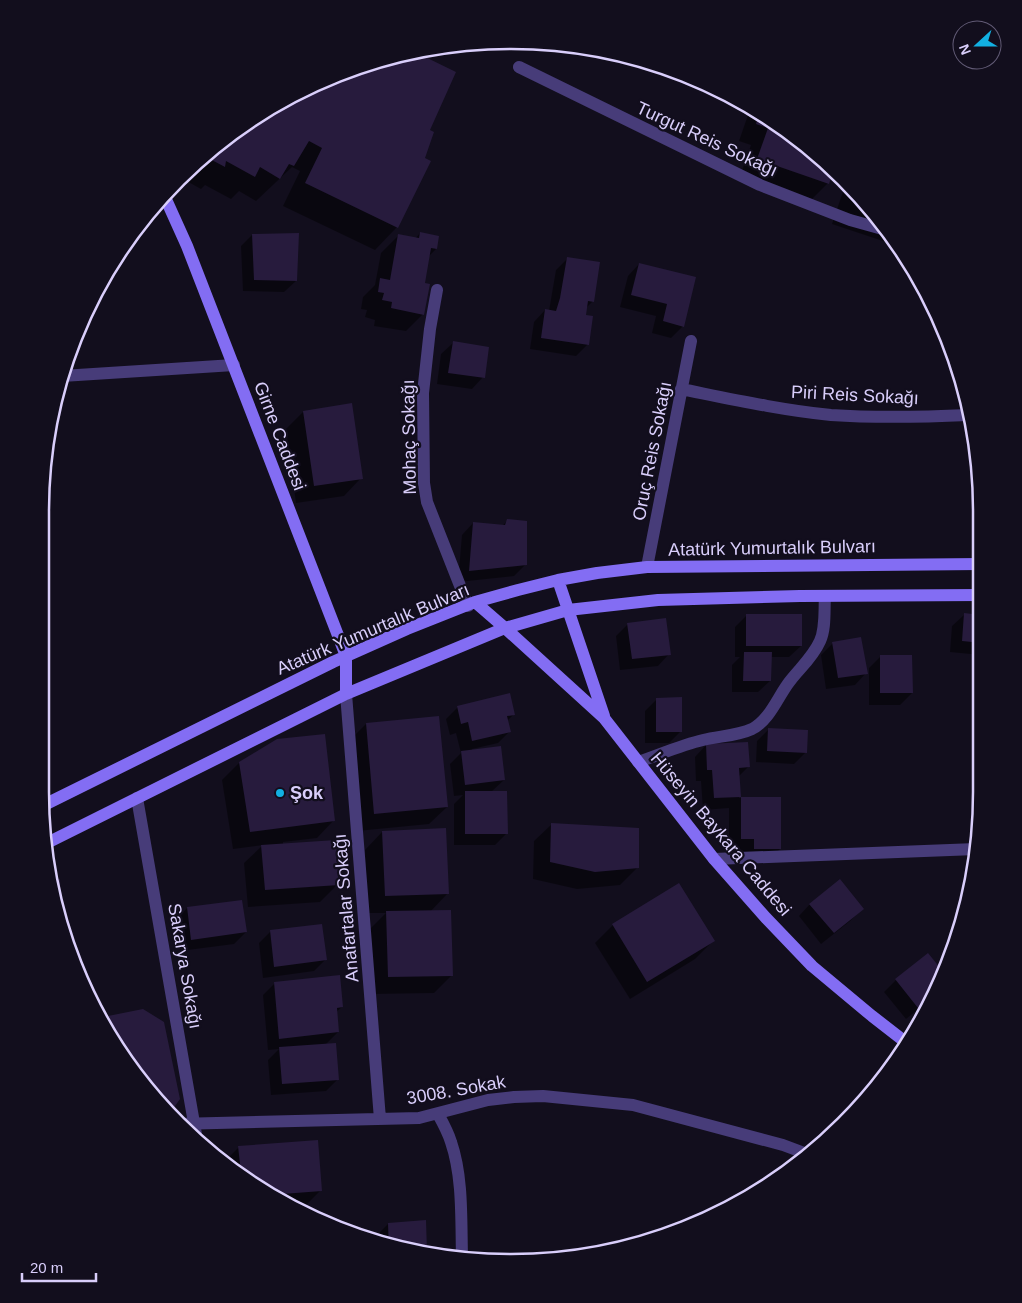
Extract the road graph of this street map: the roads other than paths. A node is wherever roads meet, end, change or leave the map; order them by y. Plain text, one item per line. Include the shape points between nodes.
1 (519, 67) dead end
2 (167, 202) edge
3 (876, 227) edge
4 (436, 290) dead end
5 (691, 341) dead end
6 (234, 365) junction
7 (69, 376) edge
8 (681, 389) junction
9 (963, 415) edge
10 (973, 564) edge
11 (647, 568) junction
12 (558, 580) junction
13 (973, 595) edge
14 (824, 596) junction
15 (472, 604) junction
16 (568, 610) junction
17 (505, 628) junction
18 (346, 656) junction
19 (346, 694) junction
20 (604, 718) junction
21 (638, 762) junction
22 (138, 798) junction
23 (49, 802) edge
24 (52, 841) edge
25 (969, 849) edge
26 (714, 859) junction
27 (901, 1039) edge
28 (438, 1114) junction
29 (380, 1119) junction
30 (189, 1124) edge
31 (195, 1124) junction
32 (196, 1131) edge
33 (801, 1152) edge
34 (462, 1251) edge

1 - 3 street, Turgut Reis Sokağı via 760,184
2 - 6 street, Girne Caddesi
4 - 15 street, Mohaç Sokağı via 423,393 424,483 427,502
5 - 8 street, Oruç Reis Sokağı
6 - 7 street
6 - 18 street, Girne Caddesi
8 - 9 street, Piri Reis Sokağı via 832,415
8 - 11 street, Oruç Reis Sokağı
10 - 11 street, Atatürk Yumurtalık Bulvarı
11 - 12 street, Atatürk Yumurtalık Bulvarı
12 - 15 street, Atatürk Yumurtalık Bulvarı
12 - 16 street, Hüseyin Baykara Caddesi
13 - 14 street
14 - 16 street via 658,600
14 - 21 street via 821,640 761,722 744,732 690,744
15 - 17 street, Hüseyin Baykara Caddesi
15 - 18 street, Atatürk Yumurtalık Bulvarı
16 - 17 street
16 - 20 street, Hüseyin Baykara Caddesi
17 - 19 street
17 - 20 street, Hüseyin Baykara Caddesi
18 - 19 street, Girne Caddesi
18 - 23 street, Atatürk Yumurtalık Bulvarı
19 - 22 street
19 - 29 street, Anafartalar Sokağı
20 - 21 street, Hüseyin Baykara Caddesi
21 - 26 street, Hüseyin Baykara Caddesi
22 - 24 street
22 - 31 street, Sakarya Sokağı
25 - 26 street
26 - 27 street, Hüseyin Baykara Caddesi via 812,966
28 - 29 street, 3008. Sokak
28 - 33 street, 3008. Sokak via 488,1100 514,1097 543,1096 633,1105
28 - 34 street via 451,1140 458,1170
29 - 31 street, 3008. Sokak
30 - 31 street, 3008. Sokak
31 - 32 street, Sakarya Sokağı

